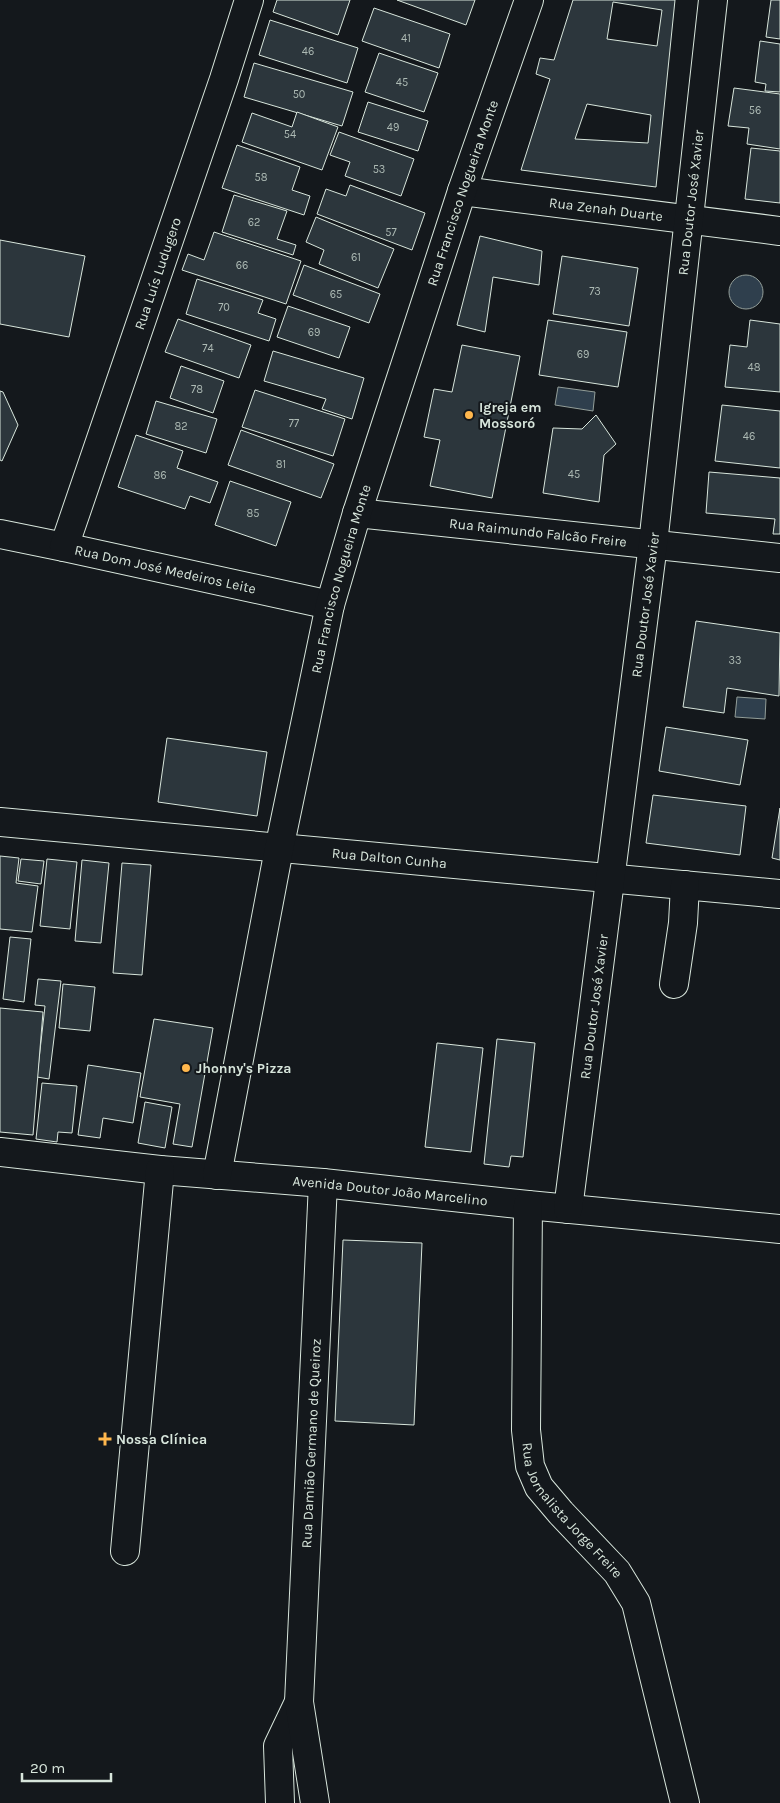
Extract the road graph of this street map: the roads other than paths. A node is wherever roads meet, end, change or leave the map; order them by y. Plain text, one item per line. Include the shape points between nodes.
1 (249, 0) edge
2 (529, 0) edge
3 (713, 0) edge
4 (462, 191) junction
5 (690, 221) junction
6 (780, 231) edge
7 (357, 514) junction
8 (0, 534) edge
9 (653, 544) junction
10 (64, 546) junction
11 (780, 558) edge
12 (330, 605) junction
13 (0, 822) edge
14 (279, 849) junction
15 (610, 878) junction
16 (685, 885) junction
17 (780, 894) edge
18 (674, 984) dead end
19 (0, 1152) edge
20 (160, 1170) junction
21 (216, 1175) junction
22 (323, 1183) junction
23 (528, 1205) junction
24 (568, 1209) junction
25 (780, 1229) edge
26 (125, 1551) dead end
27 (299, 1702) junction
28 (280, 1803) edge
29 (315, 1803) edge
30 (685, 1803) edge

1 - 10 street, Rua Luís Ludugero
2 - 4 street, Rua Francisco Nogueira Monte
3 - 5 street, Rua Doutor José Xavier
4 - 5 street, Rua Zenah Duarte
4 - 7 street, Rua Francisco Nogueira Monte
5 - 6 street, Rua Zenah Duarte
5 - 9 street, Rua Doutor José Xavier
7 - 9 street, Rua Raimundo Falcão Freire
7 - 12 street, Rua Francisco Nogueira Monte
8 - 10 street, Rua Dom José Medeiros Leite
9 - 11 street, Rua Raimundo Falcão Freire
9 - 15 street, Rua Doutor José Xavier
10 - 12 street, Rua Dom José Medeiros Leite
12 - 14 street, Rua Francisco Nogueira Monte
13 - 14 street, Rua Dalton Cunha
14 - 15 street, Rua Dalton Cunha
14 - 21 street, Rua Francisco Nogueira Monte
15 - 16 street, Rua Dalton Cunha
15 - 24 street, Rua Doutor José Xavier
16 - 17 street, Rua Dalton Cunha
16 - 18 street
19 - 20 street, Avenida Doutor João Marcelino
20 - 21 street, Avenida Doutor João Marcelino
20 - 26 street
21 - 22 street, Avenida Doutor João Marcelino
22 - 23 street, Avenida Doutor João Marcelino
22 - 27 street, Rua Damião Germano de Queiroz
23 - 24 street, Avenida Doutor João Marcelino
23 - 30 street, Rua Jornalista Jorge Freire via 526,1430 530,1466 539,1487 617,1572 636,1603
24 - 25 street, Avenida Doutor João Marcelino
27 - 28 street, Rua Damião Germano de Queiroz via 278,1746
27 - 29 street, Rua Damião Germano de Queiroz

